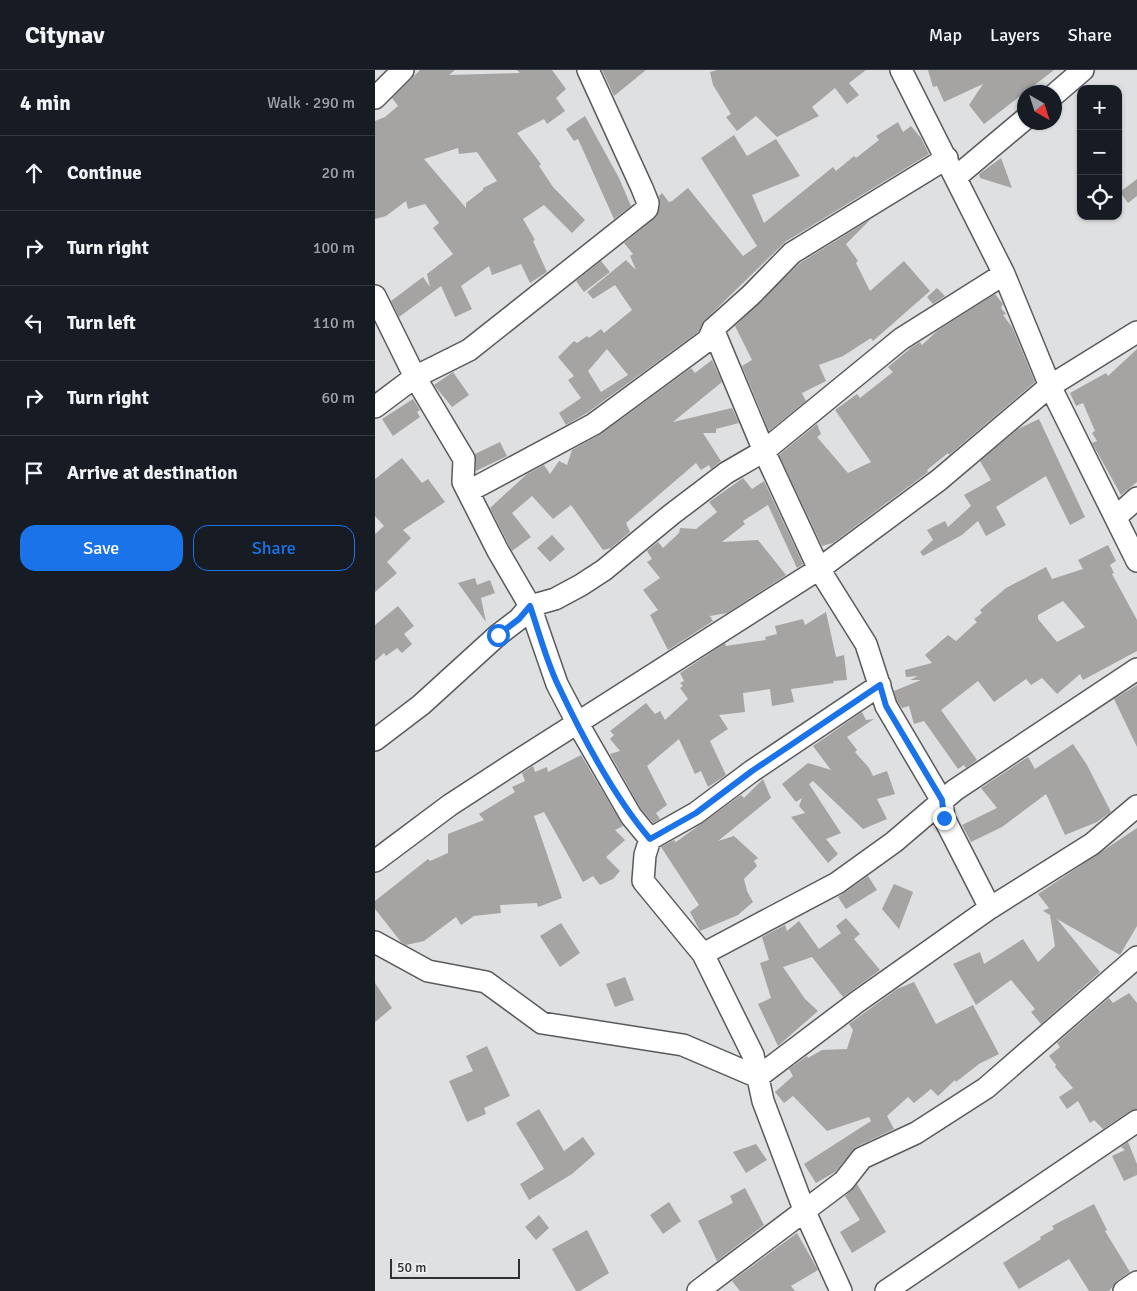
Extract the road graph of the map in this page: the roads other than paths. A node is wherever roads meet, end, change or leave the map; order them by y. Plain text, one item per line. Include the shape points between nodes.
1 (403, 70) edge
2 (587, 70) edge
3 (901, 70) edge
4 (1083, 70) edge
5 (1062, 88) edge
6 (375, 98) edge
7 (1017, 124) edge
8 (951, 167) junction
9 (1003, 274) junction
10 (375, 296) edge
11 (713, 329) junction
12 (1137, 332) edge
13 (415, 377) junction
14 (1050, 386) junction
15 (375, 407) edge
16 (764, 451) junction
17 (469, 491) junction
18 (1137, 498) edge
19 (1117, 516) junction
20 (1137, 560) edge
21 (819, 569) junction
22 (530, 606) junction
23 (1137, 669) edge
24 (880, 685) junction
25 (578, 724) junction
26 (375, 740) edge
27 (942, 800) junction
28 (1137, 806) edge
29 (650, 839) junction
30 (375, 861) edge
31 (990, 908) junction
32 (375, 942) edge
33 (703, 954) junction
34 (1137, 957) edge
35 (758, 1077) junction
36 (1137, 1121) edge
37 (805, 1212) junction
38 (1137, 1282) edge
39 (698, 1291) edge
40 (841, 1291) edge
41 (887, 1291) edge
42 (1125, 1291) edge

1 - 6 street
2 - 13 street via 642,188 647,209 469,350
3 - 8 street
4 - 5 street
7 - 8 street
8 - 9 street
8 - 11 street via 792,253
9 - 14 street
9 - 16 street via 901,339
10 - 13 street
11 - 16 street
11 - 17 street via 708,340 594,424
12 - 14 street
13 - 15 street
13 - 17 street via 464,459 463,482
14 - 19 street
14 - 21 street via 939,480
16 - 21 street
16 - 22 street via 726,474 581,585 555,599
17 - 22 street
18 - 19 street
19 - 20 street
21 - 24 street via 866,644
21 - 25 street
22 - 25 street via 557,684
22 - 26 street via 421,706
23 - 27 street
24 - 27 street via 886,706
24 - 29 street via 696,813
25 - 29 street via 631,816
25 - 30 street via 450,805
27 - 31 street via 944,818
27 - 33 street via 894,842 837,883
28 - 31 street via 1092,844
29 - 33 street via 643,881
31 - 35 street
32 - 35 street via 428,971 486,982 542,1023 683,1045
33 - 35 street via 753,1054
34 - 37 street via 986,1088 916,1133 862,1158 844,1181
35 - 37 street via 763,1101
36 - 41 street
37 - 39 street
37 - 40 street
38 - 42 street

